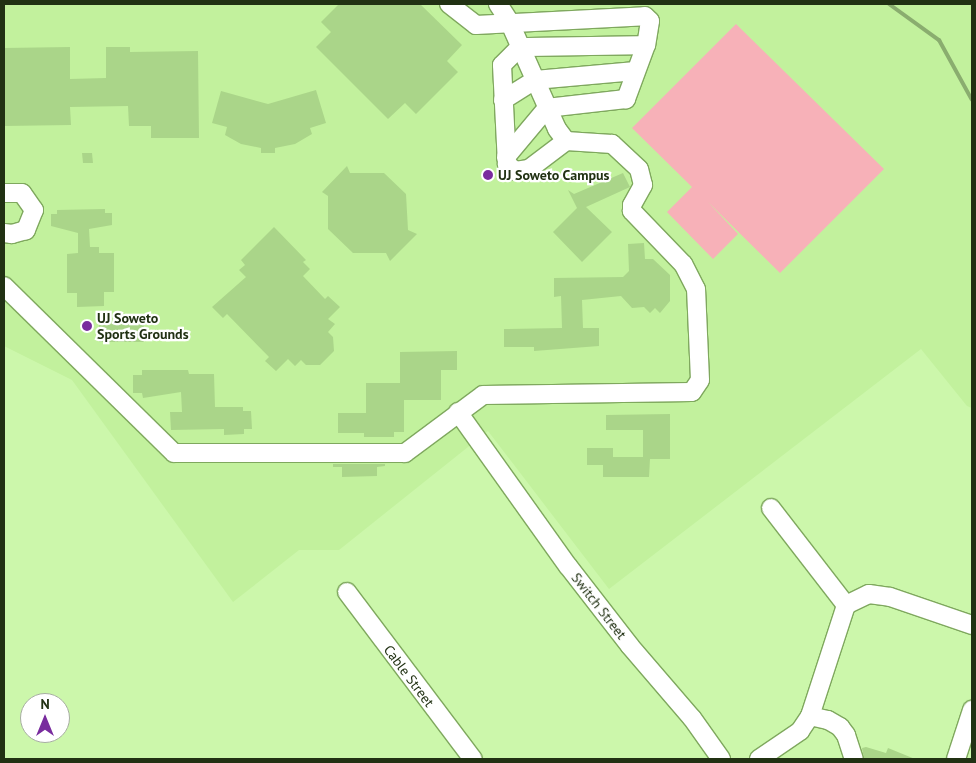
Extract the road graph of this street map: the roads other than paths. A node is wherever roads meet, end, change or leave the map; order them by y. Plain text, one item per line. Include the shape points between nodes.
1 (449, 4) edge
2 (498, 4) edge
3 (509, 21) junction
4 (646, 45) junction
5 (520, 47) junction
6 (636, 71) junction
7 (534, 80) junction
8 (503, 100) junction
9 (547, 108) junction
10 (566, 140) junction
11 (506, 157) junction
12 (4, 193) edge
13 (4, 233) edge
14 (4, 286) edge
15 (458, 412) junction
16 (771, 508) dead end
17 (346, 592) dead end
18 (846, 605) junction
19 (972, 625) edge
20 (972, 710) edge
21 (810, 716) junction
22 (473, 759) edge
23 (721, 759) edge
24 (758, 759) edge
25 (854, 759) edge
26 (956, 759) edge

1 - 3 street via 464,19 476,25
2 - 3 street
3 - 4 street via 645,16 651,24
3 - 5 street
4 - 5 street
4 - 6 street
5 - 7 street
5 - 8 street via 502,65
6 - 7 street
6 - 9 street via 628,96 623,100
7 - 8 street
7 - 9 street
8 - 11 street
9 - 10 street
9 - 11 street
10 - 11 street via 542,160 522,171 508,168
10 - 15 street via 612,144 642,173 643,185 632,211 683,264 696,289 699,384 692,392 684,393 483,395
12 - 13 street via 22,193 34,210 26,230
14 - 15 street via 172,453 405,453
15 - 23 street, Switch Street via 568,566 630,646 692,718
16 - 18 street
17 - 22 street, Cable Street
18 - 19 street via 869,594 890,597
18 - 21 street
20 - 26 street
21 - 24 street via 800,731
21 - 25 street via 840,727

